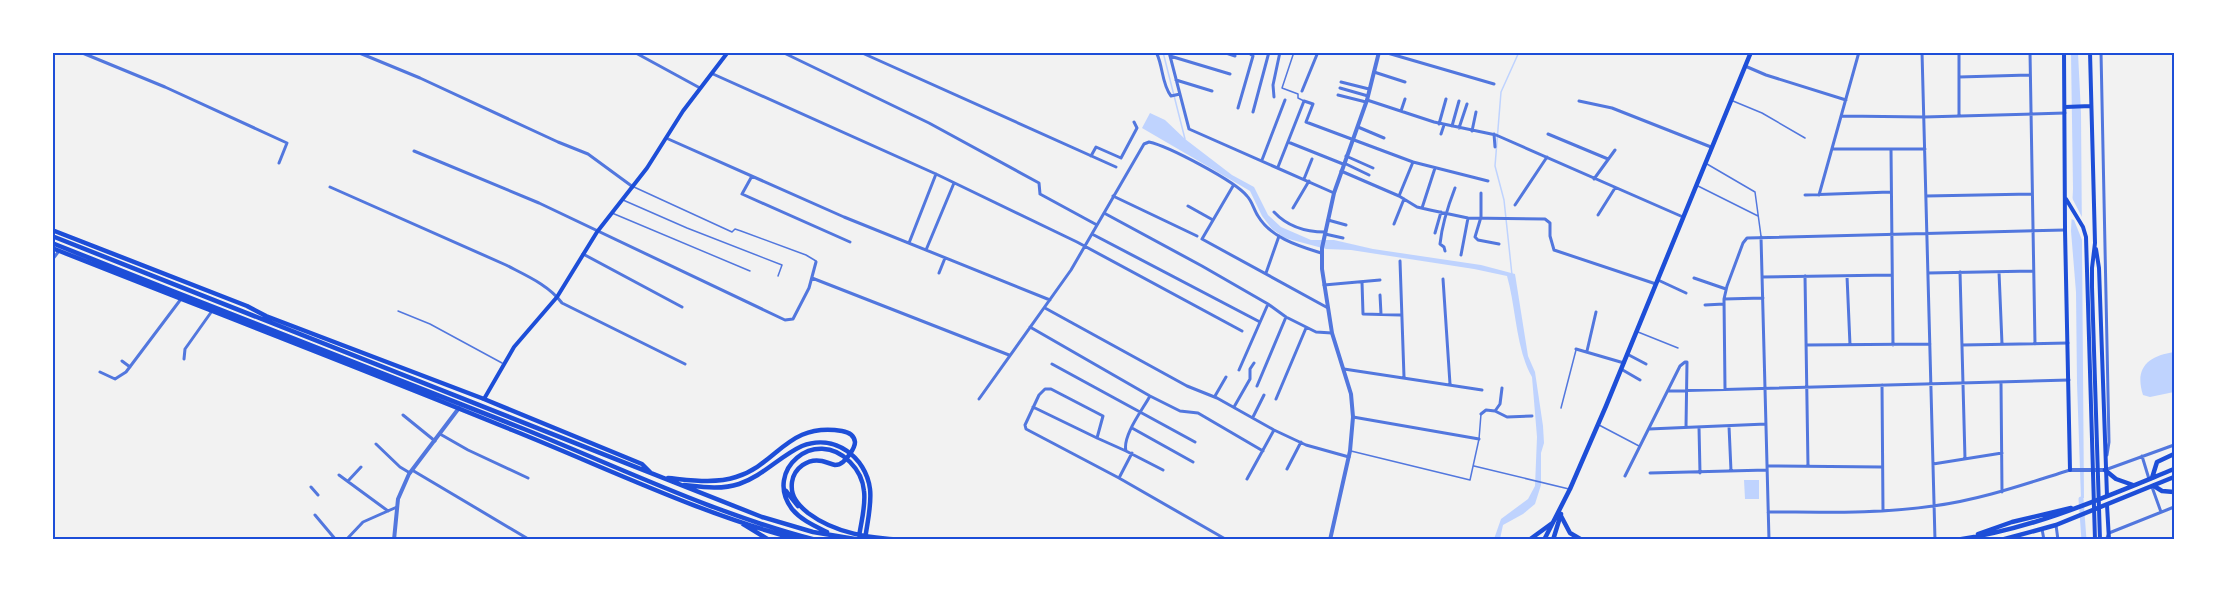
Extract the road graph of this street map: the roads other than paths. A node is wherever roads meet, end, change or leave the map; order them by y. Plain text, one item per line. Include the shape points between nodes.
1 (80, 52) edge
2 (357, 52) edge
3 (634, 52) edge
4 (728, 52) edge
5 (782, 52) edge
6 (860, 52) edge
7 (1152, 52) edge
8 (1223, 52) edge
9 (1248, 52) edge
10 (1269, 52) edge
11 (1280, 52) edge
12 (1294, 52) edge
13 (1318, 52) edge
14 (1379, 52) edge
15 (1384, 52) edge
16 (1751, 52) edge
17 (1859, 52) edge
18 (1922, 52) edge
19 (1959, 52) edge
20 (2030, 52) edge
21 (2064, 52) edge
22 (2090, 52) edge
23 (2102, 52) edge
24 (1170, 54) edge
25 (1235, 56) dead end
26 (1745, 66) junction
27 (1374, 72) junction
28 (713, 74) junction
29 (1230, 74) dead end
30 (2030, 75) junction
31 (1959, 77) junction
32 (1176, 80) junction
33 (1341, 82) dead end
34 (1405, 82) dead end
35 (1494, 84) dead end
36 (700, 88) junction
37 (1340, 88) dead end
38 (1369, 89) junction
39 (1212, 91) dead end
40 (1302, 91) dead end
41 (1180, 94) junction
42 (1338, 94) dead end
43 (1274, 97) dead end
44 (1367, 99) junction
45 (1405, 99) dead end
46 (1446, 99) dead end
47 (1285, 100) dead end
48 (1732, 100) junction
49 (1847, 100) junction
50 (1304, 101) junction
51 (1459, 101) dead end
52 (1579, 101) dead end
53 (1467, 104) dead end
54 (2065, 106) junction
55 (2091, 106) junction
56 (1238, 108) dead end
57 (1401, 111) junction
58 (1253, 112) dead end
59 (1476, 112) dead end
60 (2065, 113) junction
61 (2030, 115) junction
62 (1842, 116) junction
63 (1959, 116) junction
64 (1924, 117) junction
65 (1134, 122) dead end
66 (1439, 123) junction
67 (1444, 124) junction
68 (1452, 126) junction
69 (1358, 127) junction
70 (1460, 128) junction
71 (1472, 130) junction
72 (1441, 134) dead end
73 (1495, 134) junction
74 (1548, 134) dead end
75 (666, 138) junction
76 (1384, 138) dead end
77 (1805, 138) dead end
78 (1353, 139) junction
79 (1288, 142) junction
80 (1495, 147) dead end
81 (1713, 147) junction
82 (1924, 148) junction
83 (1832, 149) junction
84 (1891, 149) junction
85 (1615, 150) dead end
86 (414, 151) dead end
87 (1091, 156) junction
88 (1346, 156) junction
89 (1547, 157) junction
90 (1312, 159) dead end
91 (1608, 159) junction
92 (1262, 160) junction
93 (1413, 162) junction
94 (279, 163) dead end
95 (1343, 164) junction
96 (1706, 164) junction
97 (1116, 167) dead end
98 (1278, 167) junction
99 (1373, 168) dead end
100 (1435, 168) junction
101 (1341, 171) junction
102 (936, 174) junction
103 (1369, 175) dead end
104 (752, 176) junction
105 (1304, 179) junction
106 (1594, 179) junction
107 (1309, 181) junction
108 (1488, 181) dead end
109 (954, 183) junction
110 (1697, 185) junction
111 (1234, 186) junction
112 (330, 187) dead end
113 (633, 187) junction
114 (1455, 188) dead end
115 (1615, 188) junction
116 (1890, 192) junction
117 (1334, 193) junction
118 (1482, 193) dead end
119 (2032, 194) junction
120 (1805, 195) dead end
121 (1819, 195) junction
122 (1113, 196) junction
123 (1399, 196) junction
124 (1926, 196) junction
125 (2065, 198) junction
126 (622, 200) junction
127 (1404, 200) junction
128 (1515, 205) dead end
129 (1188, 207) dead end
130 (1293, 208) dead end
131 (1422, 208) junction
132 (1274, 212) dead end
133 (1443, 212) junction
134 (612, 213) junction
135 (1104, 213) junction
136 (1598, 215) dead end
137 (1759, 216) junction
138 (1683, 217) junction
139 (1468, 218) junction
140 (1481, 218) junction
141 (1213, 220) junction
142 (1328, 220) junction
143 (1097, 224) junction
144 (1394, 224) dead end
145 (1346, 225) dead end
146 (52, 230) edge
147 (2065, 230) junction
148 (2032, 231) junction
149 (597, 232) junction
150 (1435, 233) dead end
151 (1927, 233) junction
152 (1092, 234) junction
153 (1325, 234) junction
154 (1891, 234) junction
155 (52, 236) edge
156 (1197, 236) joint
157 (1279, 236) junction
158 (1761, 237) junction
159 (1343, 238) dead end
160 (1202, 239) junction
161 (850, 242) dead end
162 (52, 243) edge
163 (909, 243) junction
164 (1499, 244) dead end
165 (1084, 245) junction
166 (2095, 245) junction
167 (52, 248) edge
168 (60, 248) junction
169 (926, 250) junction
170 (1321, 251) junction
171 (1444, 251) dead end
172 (583, 254) junction
173 (1461, 255) dead end
174 (945, 258) junction
175 (52, 260) edge
176 (1400, 261) dead end
177 (816, 262) joint
178 (750, 271) dead end
179 (2033, 271) junction
180 (1960, 272) junction
181 (2000, 272) junction
182 (939, 273) dead end
183 (1266, 273) junction
184 (1928, 273) junction
185 (1891, 275) junction
186 (778, 276) dead end
187 (1805, 276) junction
188 (1847, 276) junction
189 (1762, 277) junction
190 (812, 278) junction
191 (1694, 278) dead end
192 (1443, 279) dead end
193 (1380, 280) dead end
194 (1362, 282) junction
195 (1657, 282) junction
196 (1324, 285) junction
197 (1726, 289) junction
198 (1686, 293) dead end
199 (1380, 295) dead end
200 (557, 297) junction
201 (1763, 298) junction
202 (181, 299) junction
203 (1049, 299) junction
204 (1724, 301) junction
205 (1268, 304) junction
206 (1705, 305) dead end
207 (682, 307) dead end
208 (1046, 308) junction
209 (1328, 308) junction
210 (212, 311) junction
211 (398, 311) dead end
212 (1596, 312) dead end
213 (1381, 314) junction
214 (233, 315) junction
215 (1400, 315) junction
216 (225, 317) junction
217 (1286, 317) junction
218 (1260, 322) junction
219 (1030, 327) junction
220 (1306, 328) junction
221 (1242, 331) dead end
222 (1637, 331) junction
223 (1332, 333) junction
224 (280, 337) junction
225 (2068, 343) junction
226 (1930, 344) junction
227 (2002, 344) junction
228 (2035, 344) junction
229 (1806, 345) junction
230 (1850, 345) junction
231 (1893, 345) junction
232 (1962, 345) junction
233 (1678, 348) dead end
234 (1576, 349) joint
235 (1587, 351) junction
236 (1008, 354) junction
237 (1628, 354) junction
238 (184, 359) dead end
239 (356, 359) junction
240 (122, 361) dead end
241 (1254, 363) dead end
242 (1624, 363) junction
243 (685, 364) dead end
244 (1052, 364) dead end
245 (1646, 364) dead end
246 (505, 365) junction
247 (130, 368) junction
248 (1344, 369) junction
249 (1621, 369) junction
250 (1239, 370) dead end
251 (100, 372) dead end
252 (1404, 376) junction
253 (1226, 377) dead end
254 (1640, 380) dead end
255 (2069, 380) junction
256 (2001, 382) junction
257 (1964, 383) junction
258 (1450, 384) junction
259 (1931, 384) junction
260 (1882, 385) junction
261 (449, 386) junction
262 (1257, 386) dead end
263 (1807, 387) junction
264 (1502, 388) dead end
265 (1765, 388) junction
266 (1725, 389) junction
267 (1482, 390) dead end
268 (1688, 390) junction
269 (1669, 391) junction
270 (1264, 395) dead end
271 (1150, 396) junction
272 (1215, 397) junction
273 (484, 399) junction
274 (979, 399) dead end
275 (1276, 399) dead end
276 (442, 401) junction
277 (1033, 406) junction
278 (1234, 407) junction
279 (459, 408) junction
280 (504, 408) junction
281 (1561, 408) dead end
282 (1495, 411) junction
283 (1141, 412) junction
284 (1481, 414) joint
285 (403, 415) dead end
286 (1532, 416) dead end
287 (1353, 417) junction
288 (1252, 418) junction
289 (495, 423) junction
290 (1766, 424) junction
291 (1598, 425) junction
292 (1729, 426) junction
293 (1686, 427) junction
294 (1699, 427) junction
295 (1132, 428) junction
296 (1649, 429) junction
297 (1274, 430) junction
298 (440, 434) junction
299 (1097, 438) junction
300 (1479, 439) junction
301 (435, 441) junction
302 (1195, 442) dead end
303 (1301, 442) junction
304 (376, 444) dead end
305 (2175, 445) edge
306 (1639, 446) junction
307 (1126, 451) junction
308 (1263, 451) junction
309 (1350, 451) junction
310 (1131, 453) junction
311 (2002, 453) junction
312 (2175, 454) edge
313 (2142, 456) junction
314 (1349, 457) junction
315 (1965, 459) junction
316 (1192, 462) dead end
317 (1933, 464) junction
318 (1473, 466) junction
319 (1808, 466) junction
320 (2175, 466) edge
321 (361, 467) dead end
322 (1883, 467) junction
323 (1767, 468) junction
324 (1287, 469) dead end
325 (1163, 470) dead end
326 (2070, 470) junction
327 (2105, 470) junction
328 (411, 471) junction
329 (1731, 471) junction
330 (1650, 473) dead end
331 (1700, 473) junction
332 (339, 475) dead end
333 (656, 476) junction
334 (1625, 476) dead end
335 (528, 478) dead end
336 (1119, 478) junction
337 (1247, 479) dead end
338 (2150, 479) junction
339 (2175, 479) edge
340 (348, 481) junction
341 (678, 484) junction
342 (2136, 485) junction
343 (784, 486) junction
344 (2153, 486) junction
345 (311, 487) dead end
346 (1570, 489) junction
347 (2002, 492) junction
348 (2175, 492) edge
349 (318, 495) dead end
350 (2107, 497) junction
351 (2107, 505) junction
352 (1934, 506) junction
353 (397, 507) junction
354 (2175, 507) edge
355 (802, 508) junction
356 (1561, 508) junction
357 (721, 510) junction
358 (388, 511) junction
359 (1883, 511) junction
360 (1768, 512) junction
361 (2161, 512) junction
362 (715, 513) junction
363 (728, 513) junction
364 (315, 515) dead end
365 (1561, 516) junction
366 (739, 522) junction
367 (1551, 524) junction
368 (2056, 525) junction
369 (2042, 529) junction
370 (2109, 532) junction
371 (832, 535) junction
372 (528, 539) edge
373 (336, 540) edge
374 (346, 540) edge
375 (394, 540) edge
376 (769, 540) edge
377 (800, 540) edge
378 (816, 540) edge
379 (861, 540) edge
380 (904, 540) edge
381 (1227, 540) edge
382 (1330, 540) edge
383 (1529, 540) edge
384 (1544, 540) edge
385 (1553, 540) edge
386 (1582, 540) edge
387 (1769, 540) edge
388 (1935, 540) edge
389 (1956, 540) edge
390 (2001, 540) edge
391 (2044, 540) edge
392 (2058, 540) edge
393 (2095, 540) edge
394 (2100, 540) edge
395 (2108, 540) edge

1 - 94 street via 287,143
2 - 113 street via 588,154
3 - 36 street
4 - 28 main road
5 - 143 street via 929,123 1029,177 1039,183 1040,194
6 - 87 street
7 - 41 street via 1161,63 1168,91 1174,96
8 - 25 street
9 - 56 street via 1253,56
10 - 58 street
11 - 43 street
12 - 50 lane via 1282,88
13 - 40 street
14 - 27 street
15 - 35 street
16 - 26 main road
17 - 49 street
18 - 64 street
19 - 31 street
20 - 30 street
21 - 54 main road
22 - 55 main road
23 - 327 street via 2109,442
24 - 29 street
24 - 32 street
26 - 48 main road
26 - 49 street
27 - 34 street
27 - 38 street
28 - 36 main road
28 - 102 street
30 - 31 street
30 - 61 street
31 - 63 street
32 - 39 street
32 - 41 street
33 - 38 street
36 - 75 main road
37 - 44 street
38 - 44 street
41 - 92 street via 1189,129
42 - 44 street
44 - 57 street
44 - 69 street
45 - 57 street
46 - 66 street
47 - 92 street
48 - 77 lane
48 - 81 main road
49 - 62 street
50 - 78 street via 1313,104 1306,122
50 - 79 street
51 - 68 street
52 - 81 street via 1612,108
53 - 70 street
54 - 55 main road
54 - 60 main road
55 - 166 main road
57 - 66 street
59 - 71 street
60 - 61 street
60 - 125 main road
61 - 63 street
61 - 119 street
62 - 64 street
62 - 83 street
63 - 64 street
64 - 82 street
65 - 87 street via 1137,128 1121,158 1096,147
66 - 67 street
67 - 68 street
67 - 72 street
68 - 70 street
69 - 76 street
69 - 78 street
70 - 71 street
71 - 73 street
73 - 80 street
73 - 89 street
74 - 91 street
75 - 104 street
75 - 113 main road
78 - 88 street
78 - 93 street
79 - 95 street
79 - 98 street
81 - 96 main road
82 - 84 street
82 - 124 street
83 - 84 street
83 - 121 street
84 - 116 street
85 - 91 street
86 - 149 street via 539,203
87 - 97 street
88 - 95 street
88 - 99 street
89 - 106 street
89 - 128 street
90 - 105 street
91 - 106 street
92 - 98 street
93 - 100 street
93 - 123 street
95 - 101 street
95 - 103 street
96 - 110 main road
96 - 137 lane via 1755,192
98 - 105 street
100 - 108 street
100 - 131 street
101 - 117 street
101 - 123 street
102 - 109 street
102 - 163 street
104 - 161 street via 741,194
104 - 163 street
105 - 107 street
106 - 115 street
107 - 117 street
107 - 130 street
109 - 165 street
109 - 169 street
110 - 137 lane
110 - 138 main road
111 - 122 street via 1149,142 1144,144
111 - 141 street
111 - 157 street via 1248,197 1259,218
112 - 200 street via 506,265
113 - 126 main road
113 - 177 lane via 732,232 735,229 748,233
114 - 133 street
115 - 136 street
115 - 138 street
116 - 121 street
116 - 154 street
117 - 142 street
118 - 140 street
119 - 124 street
119 - 148 street
120 - 121 street
122 - 135 street
122 - 156 street
123 - 127 street
124 - 151 street
125 - 147 main road
125 - 393 main road via 2086,237
126 - 134 main road
126 - 186 lane via 782,265
127 - 131 street
127 - 144 street
129 - 141 street
131 - 133 street
132 - 153 street via 1303,231
133 - 139 street
133 - 150 street
133 - 171 street via 1440,244
134 - 149 main road
134 - 178 lane
135 - 143 street
135 - 205 street
137 - 158 lane
138 - 195 main road
139 - 140 street
139 - 173 street
140 - 164 street via 1475,237
140 - 195 street via 1545,219 1550,223 1554,250
141 - 160 street
142 - 145 street
142 - 153 street
143 - 152 street
146 - 261 main road
147 - 148 street
147 - 225 main road
148 - 151 street
148 - 179 street
149 - 172 main road
149 - 190 street via 785,320 793,319
151 - 154 street
151 - 184 street
152 - 165 street
152 - 218 street
153 - 159 street
153 - 170 street
154 - 158 street
154 - 185 street
155 - 239 main road
156 - 160 lane
157 - 170 street
157 - 183 street
158 - 189 street
158 - 197 street via 1744,241
160 - 183 street
162 - 168 main road
163 - 169 street
165 - 203 street
165 - 221 street
166 - 327 main road
166 - 394 main road via 2092,287
167 - 168 main road
168 - 175 street
168 - 202 main road
168 - 214 main road
169 - 174 street
170 - 196 street
172 - 200 main road
172 - 207 street
174 - 182 street
174 - 203 street
176 - 215 street
177 - 190 street
179 - 181 street
179 - 228 street
180 - 181 street
180 - 184 street
180 - 232 street
181 - 227 street
183 - 209 street
184 - 226 street
185 - 188 street
185 - 231 street
187 - 188 street
187 - 189 street
187 - 229 street
188 - 230 street
189 - 201 street
190 - 236 street
191 - 197 street
192 - 258 street
193 - 194 street
194 - 196 street
194 - 213 street via 1362,313
195 - 198 street
195 - 222 main road
196 - 209 street
197 - 204 street
199 - 213 street
200 - 243 street
200 - 246 main road via 523,335
201 - 204 street
201 - 265 street
202 - 210 main road
202 - 247 street
203 - 208 street
204 - 206 street
204 - 266 street
205 - 217 street
205 - 218 street
208 - 219 street
208 - 272 street via 1187,386
209 - 223 street
210 - 216 main road
210 - 238 street via 185,349
211 - 246 lane
212 - 235 street
213 - 215 street
214 - 216 main road
214 - 224 main road
215 - 252 street
216 - 224 main road
217 - 220 street
217 - 262 street
218 - 250 street
219 - 236 street
219 - 271 street
220 - 223 street
220 - 275 street
222 - 233 lane
222 - 237 main road
223 - 248 street
224 - 239 main road
224 - 276 main road
225 - 228 street
225 - 255 main road
226 - 231 street
226 - 259 street
227 - 228 street
227 - 232 street
229 - 230 street
229 - 263 street
230 - 231 street
232 - 257 street
234 - 235 street
234 - 281 lane
235 - 242 street
236 - 274 street
237 - 242 main road
237 - 245 street
239 - 333 main road
239 - 357 main road
240 - 247 street
241 - 278 street via 1250,380
242 - 249 main road
244 - 283 street
246 - 273 main road
247 - 251 street via 115,379
248 - 252 street
248 - 287 street
249 - 254 street
249 - 291 main road
252 - 258 street
253 - 272 street
255 - 256 street
255 - 326 main road
256 - 257 street
256 - 311 street
257 - 259 street
257 - 315 street
258 - 267 street
259 - 260 street
259 - 317 street
260 - 263 street
260 - 322 street
261 - 273 main road
261 - 276 main road via 451,396
263 - 265 street
263 - 319 street
264 - 282 street
265 - 266 street
265 - 290 street
266 - 268 street
268 - 269 street
268 - 269 street via 1685,362
268 - 293 street
269 - 296 street
270 - 288 street
271 - 283 street
271 - 308 street via 1180,411 1198,413
272 - 278 street
273 - 279 main road
273 - 280 main road
276 - 279 main road
277 - 299 street
277 - 299 street via 1041,392 1051,389 1103,416
277 - 336 street via 1026,429
278 - 288 street
279 - 289 main road
279 - 298 street
280 - 289 main road via 493,410 491,417
280 - 333 main road via 642,464
282 - 284 street
282 - 286 street via 1508,417
283 - 295 street
283 - 302 street
284 - 300 lane
285 - 301 street
287 - 300 street
287 - 309 street
288 - 297 street
289 - 362 main road
290 - 292 street
290 - 323 street
291 - 306 lane
291 - 346 main road
292 - 294 street
292 - 329 street
293 - 294 street
293 - 296 street
294 - 331 street
295 - 307 street via 1124,445
295 - 316 street
296 - 306 street
297 - 303 street
297 - 308 street
298 - 301 street
298 - 335 street
299 - 307 street
300 - 318 lane
301 - 328 street
303 - 314 street
303 - 324 street
304 - 328 street via 400,467
305 - 313 street
306 - 334 street
307 - 310 street
308 - 337 street
309 - 314 street
309 - 318 lane via 1465,481 1470,480
310 - 325 street
310 - 336 street
311 - 315 street
311 - 347 street
312 - 338 main road via 2157,462
313 - 327 street
313 - 338 street
314 - 382 street
315 - 317 street
317 - 352 street
318 - 346 lane
319 - 322 street
319 - 323 street
320 - 338 main road
321 - 340 street
322 - 359 street
323 - 329 street
323 - 360 street
326 - 327 street
326 - 347 street
327 - 342 main road via 2116,479
327 - 350 main road
328 - 353 street
328 - 372 street
329 - 331 street
330 - 331 street
332 - 340 street
333 - 341 main road
333 - 355 main road via 728,479 749,471 804,434 834,430 851,434 854,448 842,463 811,461 795,474 792,491
336 - 381 street
338 - 342 main road
339 - 344 main road
340 - 358 street
341 - 371 main road via 762,517
341 - 379 main road via 735,485 806,445 823,442 838,446 856,459 869,482 870,501
342 - 350 main road
343 - 355 main road via 790,499
343 - 371 main road via 796,514
343 - 379 main road via 788,469 801,454 814,449 834,451 845,457 855,467 864,487
344 - 348 main road
344 - 351 main road
344 - 361 street
345 - 349 street
346 - 356 main road
347 - 352 street
350 - 389 main road
351 - 368 main road
351 - 370 main road
352 - 359 street
352 - 388 street
353 - 358 street
353 - 375 street
354 - 361 street
355 - 380 main road via 838,530
356 - 365 main road
356 - 367 main road
357 - 362 main road
357 - 363 main road
358 - 374 street via 363,522
359 - 360 street
360 - 387 street
361 - 370 street
362 - 366 main road
363 - 366 main road
363 - 378 main road
364 - 373 street
365 - 385 main road
365 - 386 main road via 1570,532
366 - 376 main road
366 - 377 main road
367 - 383 main road
367 - 384 main road
368 - 369 main road
368 - 392 street
369 - 390 main road
369 - 391 street
370 - 395 main road
371 - 379 main road

